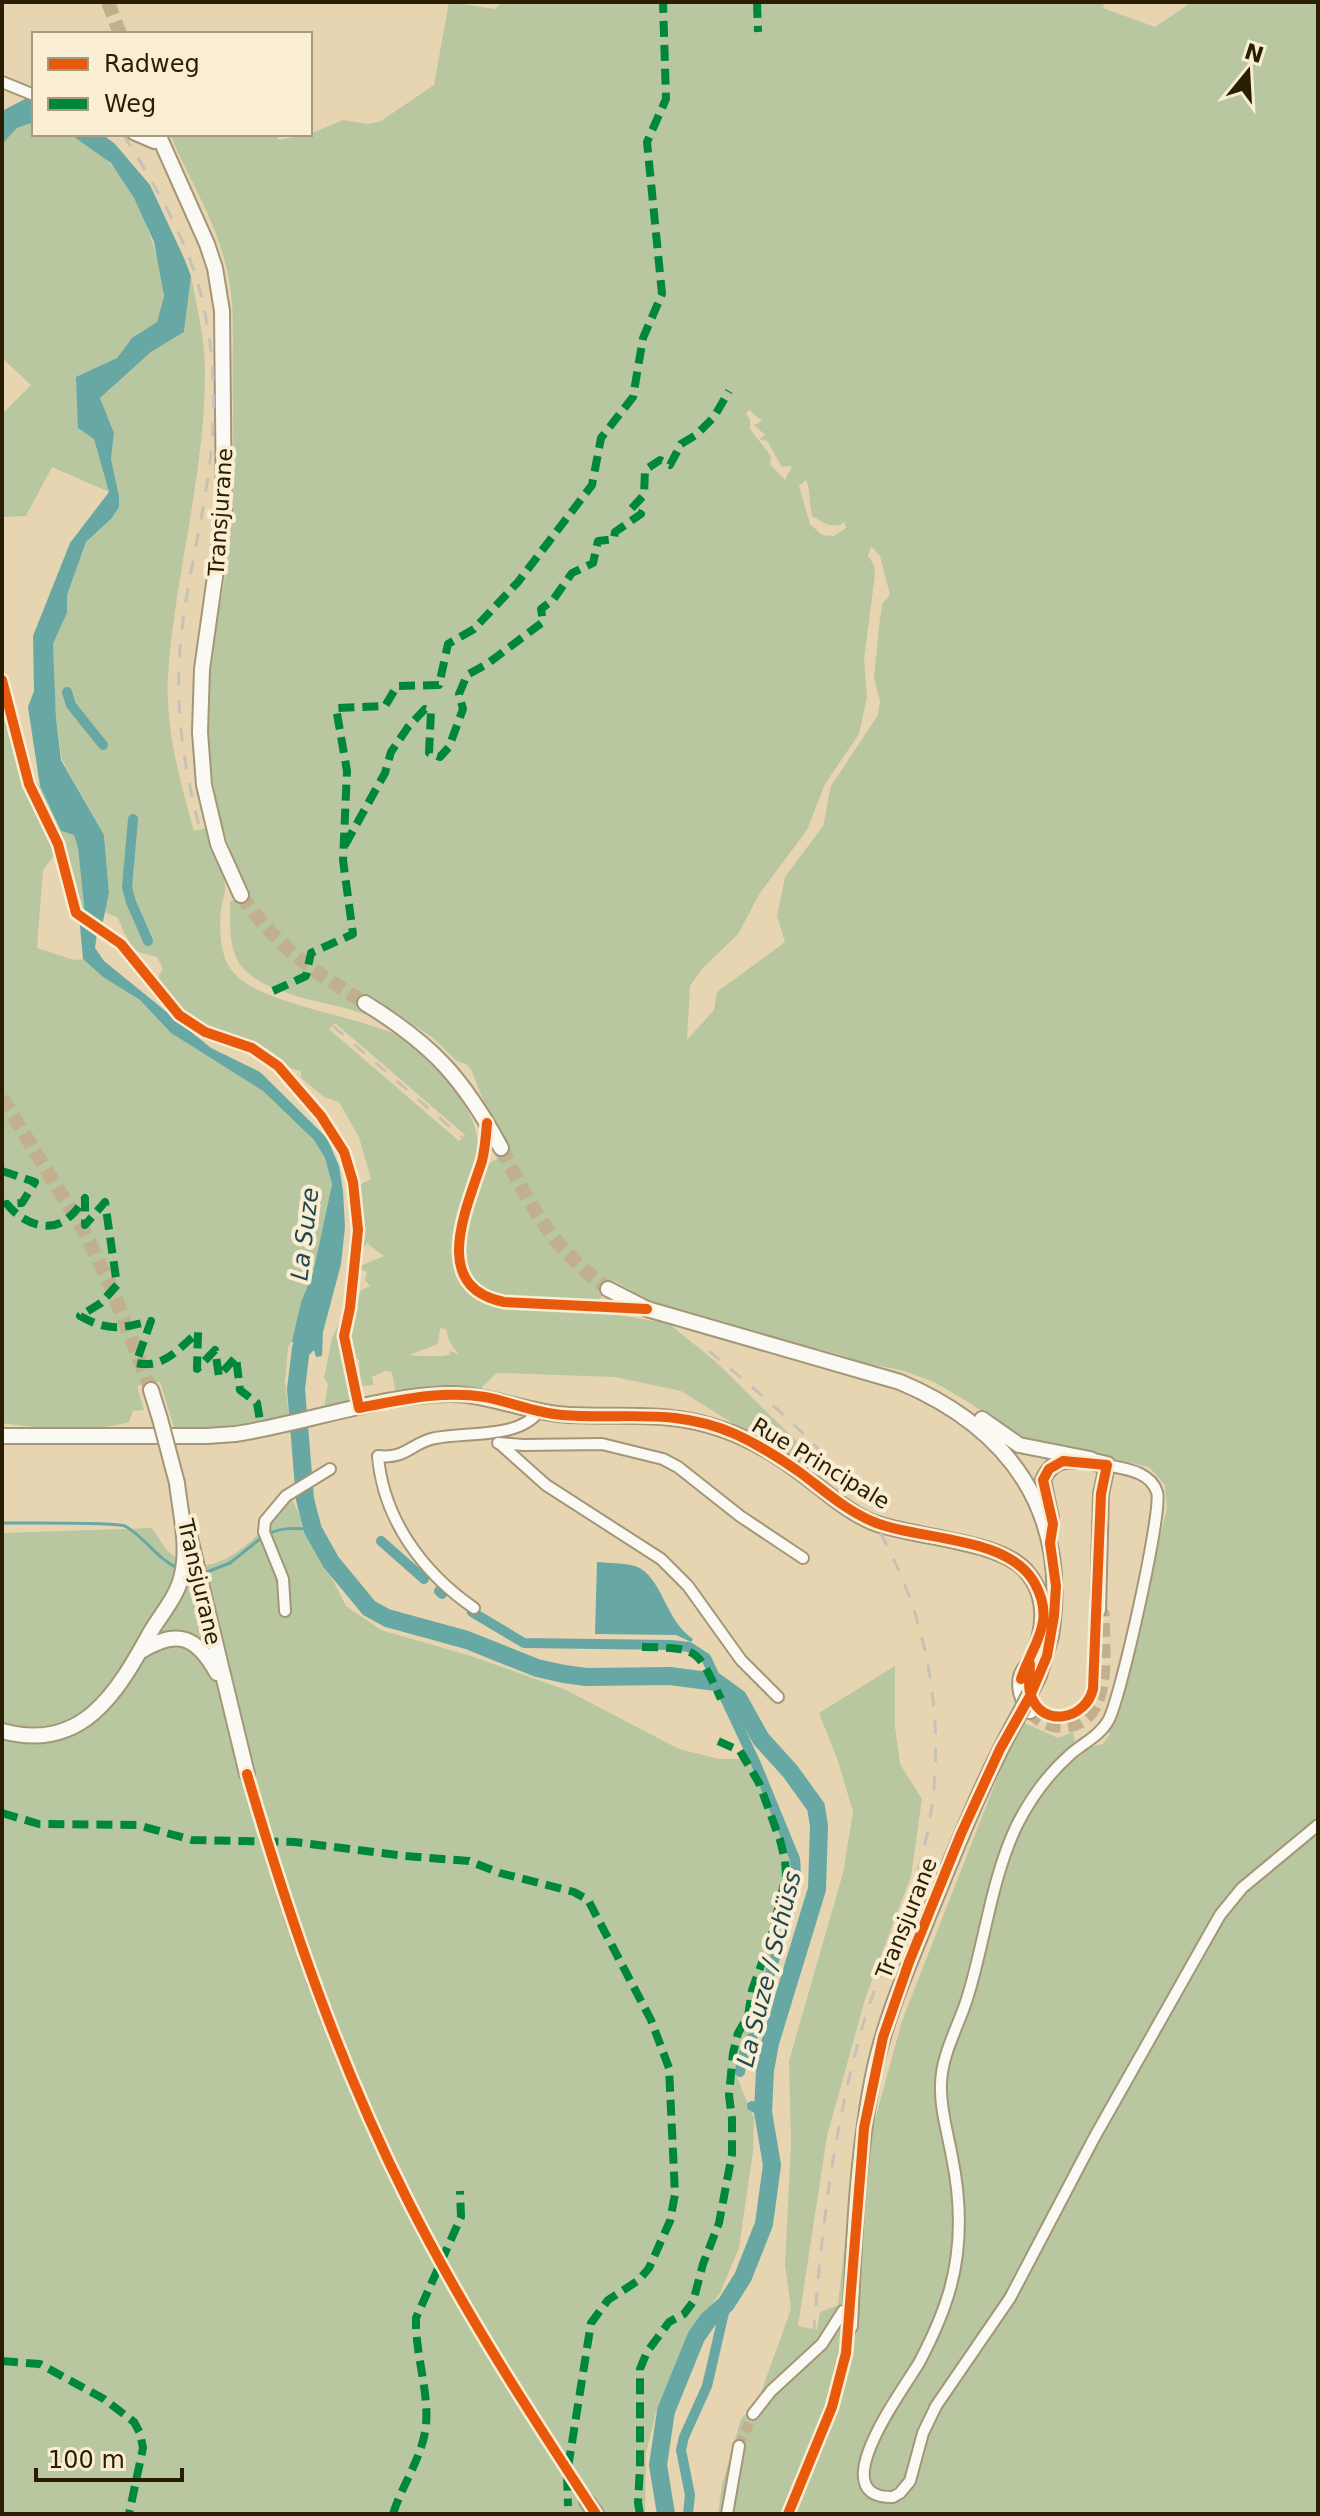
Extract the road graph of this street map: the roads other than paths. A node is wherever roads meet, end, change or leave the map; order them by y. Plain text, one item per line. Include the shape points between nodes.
1 (2, 82) edge
2 (32, 94) edge
3 (156, 138) edge
4 (2, 680) edge
5 (241, 895) tunnel mouth
6 (365, 1003) tunnel mouth
7 (501, 1148) tunnel mouth
8 (608, 1289) tunnel mouth
9 (152, 1393) tunnel mouth
10 (939, 1399) junction
11 (354, 1410) junction
12 (539, 1411) junction
13 (483, 1434) junction
14 (2, 1436) edge
15 (499, 1443) junction
16 (1102, 1464) junction
17 (330, 1469) dead end
18 (177, 1483) junction
19 (1050, 1543) junction
20 (803, 1558) dead end
21 (474, 1608) dead end
22 (1098, 1610) tunnel mouth
23 (285, 1611) dead end
24 (141, 1651) junction
25 (226, 1692) junction
26 (778, 1697) dead end
27 (1028, 1710) junction
28 (2, 1731) edge
29 (247, 1774) tunnel mouth
30 (1318, 1825) edge
31 (843, 2311) dead end
32 (850, 2326) tunnel mouth
33 (753, 2414) tunnel mouth
34 (739, 2446) tunnel mouth
35 (587, 2501) tunnel mouth
36 (596, 2514) edge
37 (727, 2514) edge

1 - 2 street
3 - 5 main road, Transjurane via 207,244 222,311 224,513 202,669 200,732 204,785 218,844
4 - 11 street via 29,784 58,844 81,918 127,951 179,1015 205,1032 252,1048 278,1066 344,1152 358,1230 344,1336
6 - 7 main road via 447,1065
8 - 10 main road, Transjurane via 647,1309 879,1375
9 - 18 main road, Transjurane, bridge
10 - 16 main road via 968,1408 1019,1445
10 - 19 main road, Transjurane via 965,1415 1015,1466
11 - 12 main road, Rue Principale via 451,1394
11 - 14 main road, Rue Principale via 207,1436
12 - 13 street via 523,1424
12 - 27 main road, Rue Principale via 571,1416 656,1414 722,1429 775,1456 868,1520 1012,1559 1040,1594 1043,1620 1030,1662
13 - 15 street
13 - 21 street via 431,1439 400,1455 378,1456 384,1496 408,1542 447,1588
15 - 20 street via 602,1444 663,1459
15 - 26 street via 546,1485 661,1559 688,1586 741,1660
16 - 19 main road via 1068,1460 1049,1469 1043,1488 1053,1524
16 - 22 main road
16 - 30 street via 1143,1474 1157,1491 1158,1518 1148,1566 1109,1721 1038,1789 1011,1837 944,2063 940,2089 959,2205 954,2269 933,2337 866,2459 864,2478 877,2495 893,2497 906,2488 928,2419 1010,2298 1220,1915 1242,1888
17 - 23 street via 293,1490 265,1521 264,1532 283,1579
18 - 24 main road via 182,1576
18 - 25 main road, Transjurane
19 - 27 main road, Transjurane, bridge via 1056,1586 1051,1636
24 - 25 main road via 166,1638 191,1641 207,1655
24 - 28 main road via 108,1700 89,1717 42,1735
25 - 29 main road, Transjurane
27 - 32 main road, Transjurane via 993,1763 961,1834 883,2037 864,2128
31 - 33 street via 822,2344
34 - 37 street
35 - 36 main road

